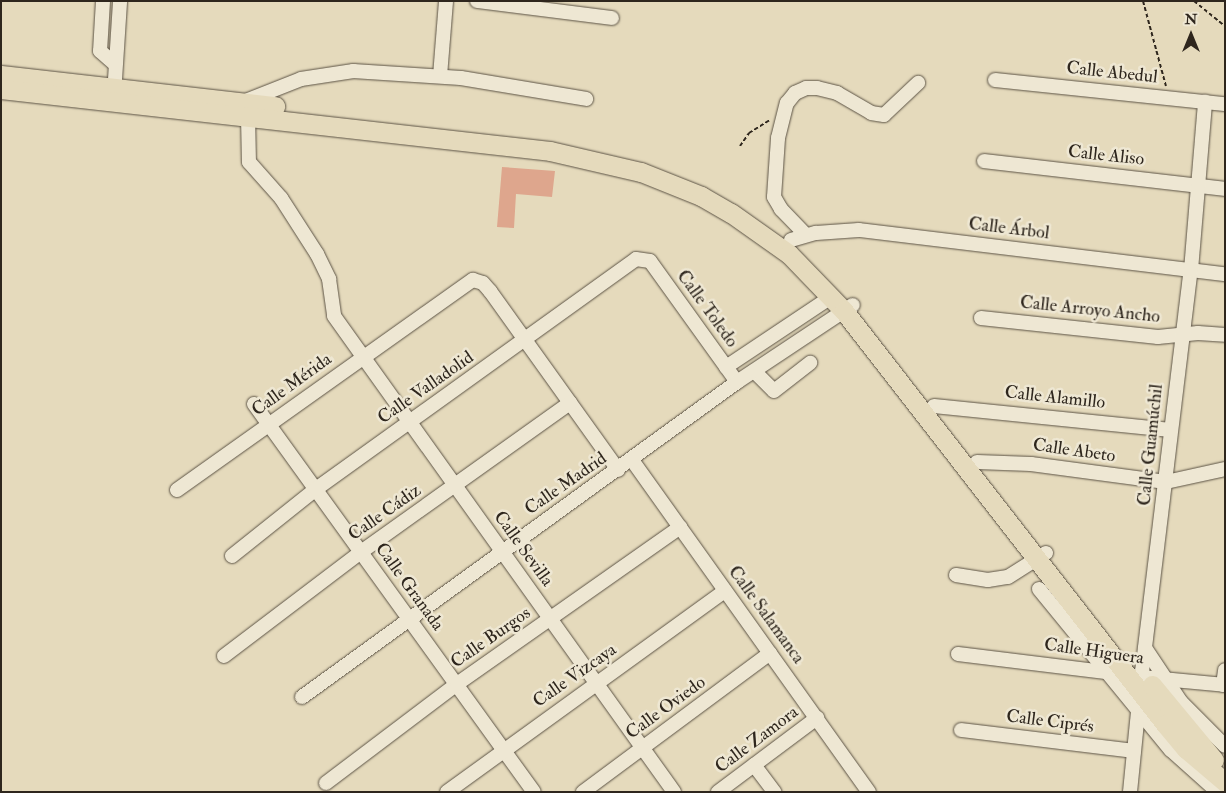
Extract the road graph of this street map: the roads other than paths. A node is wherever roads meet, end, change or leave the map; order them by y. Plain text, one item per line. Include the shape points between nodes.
1 (104, 1) edge
2 (120, 1) edge
3 (446, 1) edge
4 (477, 1) edge
5 (612, 18) dead end
6 (115, 64) junction
7 (1, 75) edge
8 (440, 76) junction
9 (995, 80) dead end
10 (918, 83) dead end
11 (1, 89) edge
12 (114, 97) junction
13 (586, 99) dead end
14 (1204, 102) junction
15 (1225, 104) edge
16 (245, 110) junction
17 (984, 161) dead end
18 (1198, 185) junction
19 (1225, 189) edge
20 (798, 237) junction
21 (646, 258) joint
22 (1191, 270) junction
23 (1225, 274) edge
24 (831, 297) junction
25 (849, 308) junction
26 (981, 318) dead end
27 (1183, 335) junction
28 (1225, 336) edge
29 (526, 340) junction
30 (363, 357) junction
31 (810, 363) dead end
32 (726, 367) junction
33 (754, 371) junction
34 (737, 382) junction
35 (570, 403) junction
36 (254, 404) dead end
37 (934, 406) junction
38 (409, 422) junction
39 (270, 424) junction
40 (1171, 430) junction
41 (632, 460) junction
42 (977, 462) junction
43 (1225, 469) edge
44 (618, 470) junction
45 (1166, 482) junction
46 (455, 487) junction
47 (316, 489) junction
48 (177, 490) dead end
49 (680, 527) junction
50 (361, 552) junction
51 (502, 552) junction
52 (232, 556) dead end
53 (1042, 556) junction
54 (956, 575) dead end
55 (1039, 589) dead end
56 (725, 591) junction
57 (410, 618) junction
58 (550, 619) junction
59 (1145, 648) junction
60 (770, 653) junction
61 (958, 654) dead end
62 (224, 656) dead end
63 (1225, 670) edge
64 (1109, 672) junction
65 (1140, 678) junction
66 (1166, 680) junction
67 (597, 683) junction
68 (457, 684) junction
69 (1224, 685) edge
70 (302, 697) dead end
71 (1138, 708) junction
72 (817, 718) junction
73 (961, 730) dead end
74 (643, 747) junction
75 (504, 749) junction
76 (1134, 751) junction
77 (754, 765) junction
78 (1219, 776) edge
79 (326, 783) dead end
80 (447, 792) edge
81 (534, 792) edge
82 (584, 792) edge
83 (674, 792) edge
84 (718, 792) edge
85 (774, 792) edge
86 (870, 792) edge
87 (1130, 792) edge

1 - 6 street via 100,51
2 - 6 street
3 - 8 street
4 - 5 street
6 - 12 street
7 - 12 main road
8 - 13 street
8 - 16 street via 335,72 301,79
9 - 14 street, Calle Abedul
10 - 20 street via 884,115 871,113 836,93 806,88 795,93 781,116 774,197
11 - 12 main road
12 - 16 main road
14 - 15 street, Calle Abedul
14 - 18 street, Calle Guamúchil
16 - 20 main road via 508,134 626,154 705,185
16 - 24 main road via 550,151 641,172 701,196 754,227 794,259
16 - 30 street, Calle Sevilla via 250,162 281,198 317,254 329,279 332,311
17 - 18 street, Calle Aliso
18 - 19 street, Calle Aliso
18 - 22 street, Calle Guamúchil
20 - 22 street, Calle Árbol via 859,230
20 - 25 main road
21 - 29 street, Calle Valladolid via 632,262
21 - 32 street, Calle Toledo
22 - 23 street, Calle Árbol
22 - 27 street, Calle Guamúchil
24 - 25 main road
24 - 32 street
25 - 33 street, Calle Madrid
25 - 37 main road
25 - 53 main road
26 - 27 street, Calle Arroyo Ancho via 1140,336
27 - 28 street, Calle Arroyo Ancho
27 - 40 street, Calle Guamúchil
29 - 30 street, Calle Mérida via 490,291 473,280
29 - 35 street
29 - 38 street, Calle Valladolid
30 - 38 street, Calle Sevilla
30 - 39 street, Calle Mérida
31 - 33 street via 774,391
32 - 34 street, Calle Toledo
33 - 34 street, Calle Madrid
34 - 41 street, Calle Madrid
35 - 44 street
35 - 46 street, Calle Cádiz
36 - 39 street, Calle Granada
37 - 40 street, Calle Alamillo
37 - 42 main road
38 - 46 street, Calle Sevilla
38 - 47 street, Calle Valladolid
39 - 47 street, Calle Granada
39 - 48 street, Calle Mérida
40 - 45 street, Calle Guamúchil
41 - 44 street, Calle Madrid
41 - 49 street, Calle Salamanca
42 - 45 street, Calle Abeto via 1031,464
42 - 53 main road
43 - 45 street, Calle Abeto
44 - 51 street, Calle Madrid
45 - 59 street, Calle Guamúchil
46 - 50 street, Calle Cádiz
46 - 51 street, Calle Sevilla
47 - 50 street, Calle Granada
47 - 52 street, Calle Valladolid
49 - 56 street, Calle Salamanca
49 - 58 street, Calle Burgos
50 - 57 street, Calle Granada
50 - 62 street, Calle Cádiz
51 - 57 street, Calle Madrid
51 - 58 street, Calle Sevilla
53 - 54 street via 1018,572 997,579
53 - 65 main road
55 - 64 street
56 - 60 street, Calle Salamanca
56 - 67 street, Calle Vizcaya
57 - 68 street, Calle Granada
57 - 70 street, Calle Madrid
58 - 67 street, Calle Sevilla
58 - 68 street, Calle Burgos
59 - 65 street, Calle Guamúchil
59 - 66 street
60 - 72 street, Calle Salamanca
60 - 74 street, Calle Oviedo
61 - 64 street, Calle Higuera
63 - 69 street
64 - 65 street, Calle Higuera
64 - 71 street
65 - 66 street, Calle Higuera
65 - 71 street, Calle Guamúchil
65 - 78 main road
66 - 69 street, Calle Higuera
66 - 78 street via 1195,719
67 - 74 street, Calle Sevilla
67 - 75 street, Calle Vizcaya
68 - 75 street, Calle Granada
68 - 79 street, Calle Burgos
71 - 76 street, Calle Guamúchil
71 - 78 street via 1171,750
72 - 77 street, Calle Zamora
72 - 86 street, Calle Salamanca
73 - 76 street, Calle Ciprés
74 - 82 street, Calle Oviedo
74 - 83 street, Calle Sevilla
75 - 80 street, Calle Vizcaya
75 - 81 street, Calle Granada
76 - 87 street, Calle Guamúchil
77 - 84 street, Calle Zamora
77 - 85 street

